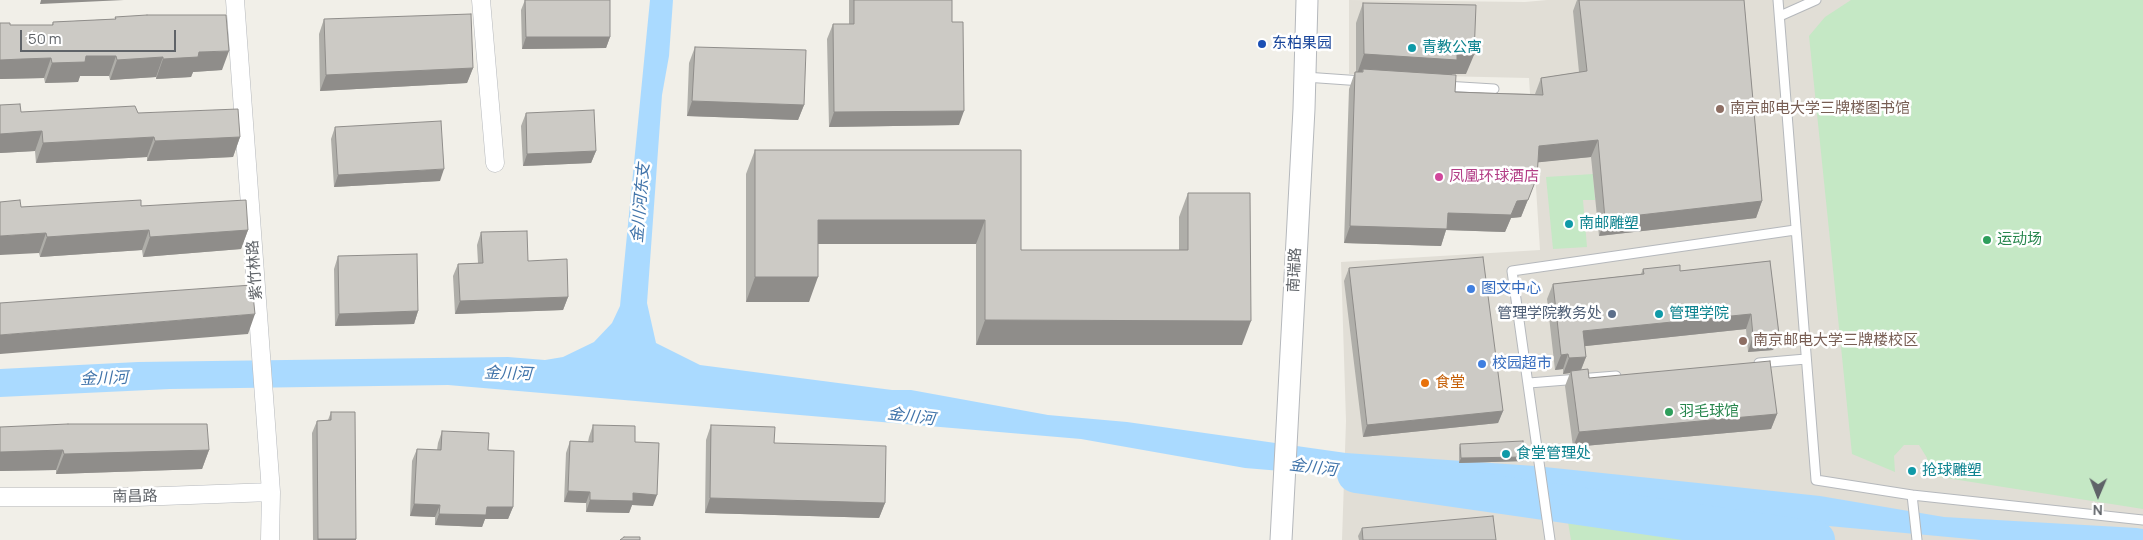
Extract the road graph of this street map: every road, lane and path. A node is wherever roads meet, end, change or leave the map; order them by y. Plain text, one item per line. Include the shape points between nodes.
1 (235, 0) edge
2 (481, 0) edge
3 (1307, 0) edge
4 (1778, 0) edge
5 (1816, 0) edge
6 (1780, 16) junction
7 (1305, 77) junction
8 (1375, 82) edge
9 (1435, 86) edge
10 (1494, 90) dead end
11 (495, 162) dead end
12 (1795, 230) junction
13 (1806, 359) junction
14 (1746, 364) edge
15 (1628, 375) edge
16 (1529, 383) junction
17 (270, 485) junction
18 (1912, 495) junction
19 (0, 497) edge
20 (2143, 520) edge
21 (270, 540) edge
22 (1281, 540) edge
23 (1550, 540) edge
24 (1917, 540) edge

1 - 17 street, 紫竹林路
2 - 11 street
3 - 7 street, 南瑞路
4 - 6 lane
5 - 6 lane
6 - 12 lane
7 - 8 lane
7 - 22 street, 南瑞路
9 - 10 lane
12 - 13 lane
12 - 16 lane via 1512,272
13 - 14 lane
13 - 18 lane via 1816,480
15 - 16 lane
16 - 23 lane
17 - 19 street, 南昌路 via 136,497
17 - 21 street, 紫竹林路
18 - 20 lane
18 - 24 lane

